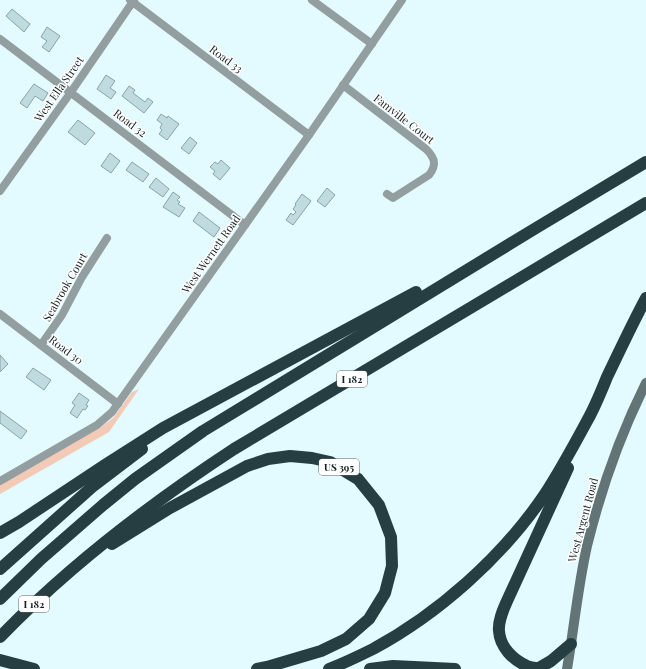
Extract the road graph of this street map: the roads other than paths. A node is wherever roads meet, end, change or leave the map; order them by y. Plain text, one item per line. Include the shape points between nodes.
1 (312, 0) edge
2 (402, 0) edge
3 (132, 1) edge
4 (0, 39) edge
5 (372, 44) junction
6 (343, 85) junction
7 (71, 92) junction
8 (309, 135) junction
9 (646, 162) edge
10 (0, 191) edge
11 (387, 194) dead end
12 (646, 203) edge
13 (245, 225) junction
14 (536, 228) junction
15 (107, 238) dead end
16 (646, 298) edge
17 (0, 314) edge
18 (41, 345) junction
19 (646, 383) edge
20 (118, 404) junction
21 (189, 414) junction
22 (588, 420) junction
23 (0, 481) edge
24 (0, 533) edge
25 (0, 569) edge
26 (69, 572) junction
27 (0, 599) edge
28 (0, 637) edge
29 (571, 644) junction
30 (0, 660) edge
31 (32, 669) edge
32 (257, 669) edge
33 (329, 669) edge
34 (370, 669) edge
35 (455, 669) edge
36 (540, 669) edge
37 (567, 669) edge

1 - 5 street
2 - 5 street, West Wernett Road
3 - 7 street, West Ella Street
3 - 8 street, Road 33
4 - 7 street, Road 32
5 - 6 street, West Wernett Road
6 - 8 street, West Wernett Road
6 - 11 street, Famville Court via 433,156 433,170 429,175 393,198
7 - 10 street, West Ella Street
7 - 13 street, Road 32
8 - 13 street, West Wernett Road
9 - 14 highway, I 182
12 - 26 highway, I 182 via 223,456 166,495
13 - 20 street, West Wernett Road
14 - 21 highway
14 - 27 highway, I 182 via 197,435 98,509
15 - 18 street, Seabrook Court via 62,315
16 - 22 highway
17 - 18 street, Road 30
18 - 20 street, Road 30
19 - 29 main road, West Argent Road via 619,442 596,509 584,562
20 - 23 street, West Wernett Road via 97,425
21 - 24 highway via 105,464
21 - 25 highway via 92,487
22 - 33 highway via 542,497 511,538 476,574 395,636
22 - 36 highway via 586,430 506,601 500,623 500,638 511,656 528,666
26 - 28 highway, I 182
26 - 32 highway, US 395 via 170,508 247,466 268,459 290,456 330,462 358,479 379,505 391,537 392,566 385,593 369,619 346,639 321,651
29 - 36 highway
29 - 37 main road, West Argent Road
30 - 31 highway
34 - 35 highway via 393,666

